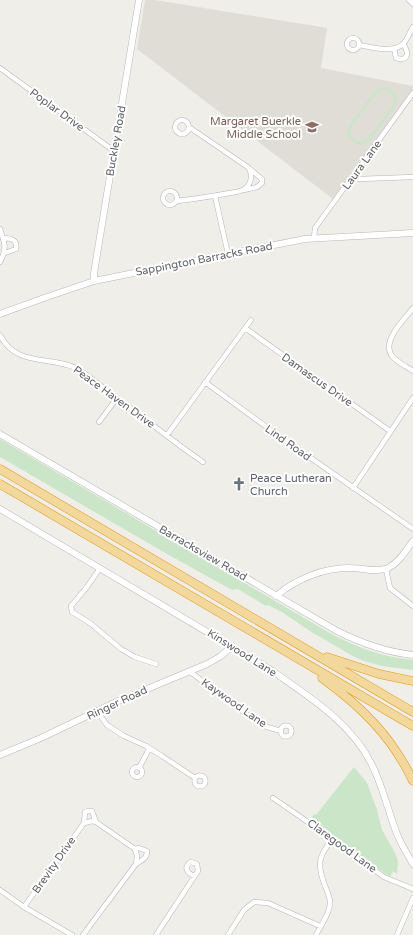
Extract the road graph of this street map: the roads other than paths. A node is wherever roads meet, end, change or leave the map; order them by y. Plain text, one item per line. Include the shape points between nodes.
1 (139, 0) edge
2 (409, 0) edge
3 (413, 4) edge
4 (413, 27) edge
5 (403, 44) junction
6 (359, 46) dead end
7 (394, 48) junction
8 (0, 68) edge
9 (413, 93) edge
10 (189, 127) dead end
11 (114, 151) junction
12 (249, 168) junction
13 (413, 177) edge
14 (359, 179) dead end
15 (242, 190) junction
16 (215, 196) junction
17 (177, 201) dead end
18 (0, 229) edge
19 (413, 233) edge
20 (3, 238) junction
21 (314, 238) junction
22 (5, 253) junction
23 (228, 254) junction
24 (0, 262) edge
25 (94, 282) junction
26 (413, 308) edge
27 (0, 314) edge
28 (251, 320) dead end
29 (245, 328) junction
30 (0, 335) edge
31 (413, 371) edge
32 (205, 382) junction
33 (117, 398) junction
34 (413, 398) edge
35 (99, 422) dead end
36 (390, 431) junction
37 (0, 434) edge
38 (167, 435) junction
39 (203, 462) dead end
40 (0, 469) edge
41 (0, 484) edge
42 (353, 488) junction
43 (0, 509) edge
44 (413, 529) edge
45 (413, 541) edge
46 (100, 568) junction
47 (386, 569) junction
48 (276, 596) junction
49 (413, 606) edge
50 (232, 646) junction
51 (312, 652) junction
52 (289, 654) junction
53 (413, 655) edge
54 (156, 664) dead end
55 (189, 671) junction
56 (413, 681) edge
57 (97, 711) junction
58 (413, 712) edge
59 (413, 726) edge
60 (281, 731) dead end
61 (149, 749) junction
62 (0, 755) edge
63 (139, 768) dead end
64 (195, 778) dead end
65 (413, 781) edge
66 (273, 798) dead end
67 (84, 822) junction
68 (96, 822) junction
69 (332, 840) junction
70 (135, 848) junction
71 (136, 864) junction
72 (413, 864) edge
73 (194, 876) dead end
74 (0, 890) edge
75 (413, 890) edge
76 (413, 898) edge
77 (24, 907) junction
78 (320, 926) junction
79 (72, 935) edge
80 (83, 935) edge
81 (156, 935) edge
82 (228, 935) edge
83 (316, 935) edge
84 (397, 935) edge

1 - 11 street, Buckley Road
2 - 3 street
4 - 5 street
5 - 7 street
5 - 7 street via 408,52 404,58 396,58
6 - 7 street
8 - 11 street, Poplar Drive
9 - 21 street, Laura Lane via 316,228
10 - 12 street
11 - 25 street, Buckley Road
12 - 15 street via 252,174 249,184
12 - 15 street via 262,179 262,183 257,187
13 - 14 street
15 - 16 street
16 - 17 street
16 - 23 street
18 - 20 street
19 - 21 street, Sappington Barracks Road
20 - 22 street
20 - 22 street via 13,239 17,245 16,249
21 - 23 street, Sappington Barracks Road
22 - 24 street
23 - 25 street, Sappington Barracks Road
25 - 27 street, Sappington Barracks Road
26 - 31 street via 390,338 389,344 393,357
28 - 29 street
29 - 32 street
29 - 36 street, Damascus Drive
30 - 33 street, Peace Haven Drive via 14,353 32,359 71,365
32 - 38 street
32 - 42 street, Lind Road
33 - 35 street
33 - 38 street, Peace Haven Drive
34 - 36 street
36 - 42 street
37 - 48 street, Barracksview Road
38 - 39 street, Peace Haven Drive
40 - 51 highway
41 - 52 highway
42 - 44 street, Lind Road
43 - 46 street, Kinswood Lane
45 - 47 street via 396,562
46 - 50 street, Kinswood Lane
46 - 54 street via 71,606 72,612 94,626 121,649
47 - 48 street via 331,570 298,582
47 - 49 street via 390,588
48 - 53 street, Barracksview Road via 349,637 377,648
50 - 55 street, Ringer Road via 221,656
50 - 72 street, Kinswood Lane via 303,693 343,725 360,744 372,764 397,834
51 - 56 highway via 379,674
51 - 58 highway
52 - 59 highway
52 - 65 highway via 353,701 374,722 396,750
55 - 57 street, Ringer Road
55 - 60 street, Kaywood Lane via 264,726
57 - 61 street via 107,725
57 - 62 street, Ringer Road
61 - 63 street
61 - 64 street
66 - 69 street, Claregood Lane
67 - 68 street
67 - 68 street, Brevity Drive via 85,812 88,811 92,811
67 - 77 street, Brevity Drive
68 - 70 street, Brevity Drive
69 - 75 street, Claregood Lane via 384,877
69 - 78 street via 320,859 321,876 330,902
70 - 71 street
70 - 71 street, Brevity Drive via 146,851 144,859
71 - 80 street
73 - 81 street
74 - 77 street
76 - 84 street
77 - 79 street
78 - 82 street via 268,902 254,902 244,910
78 - 83 street

